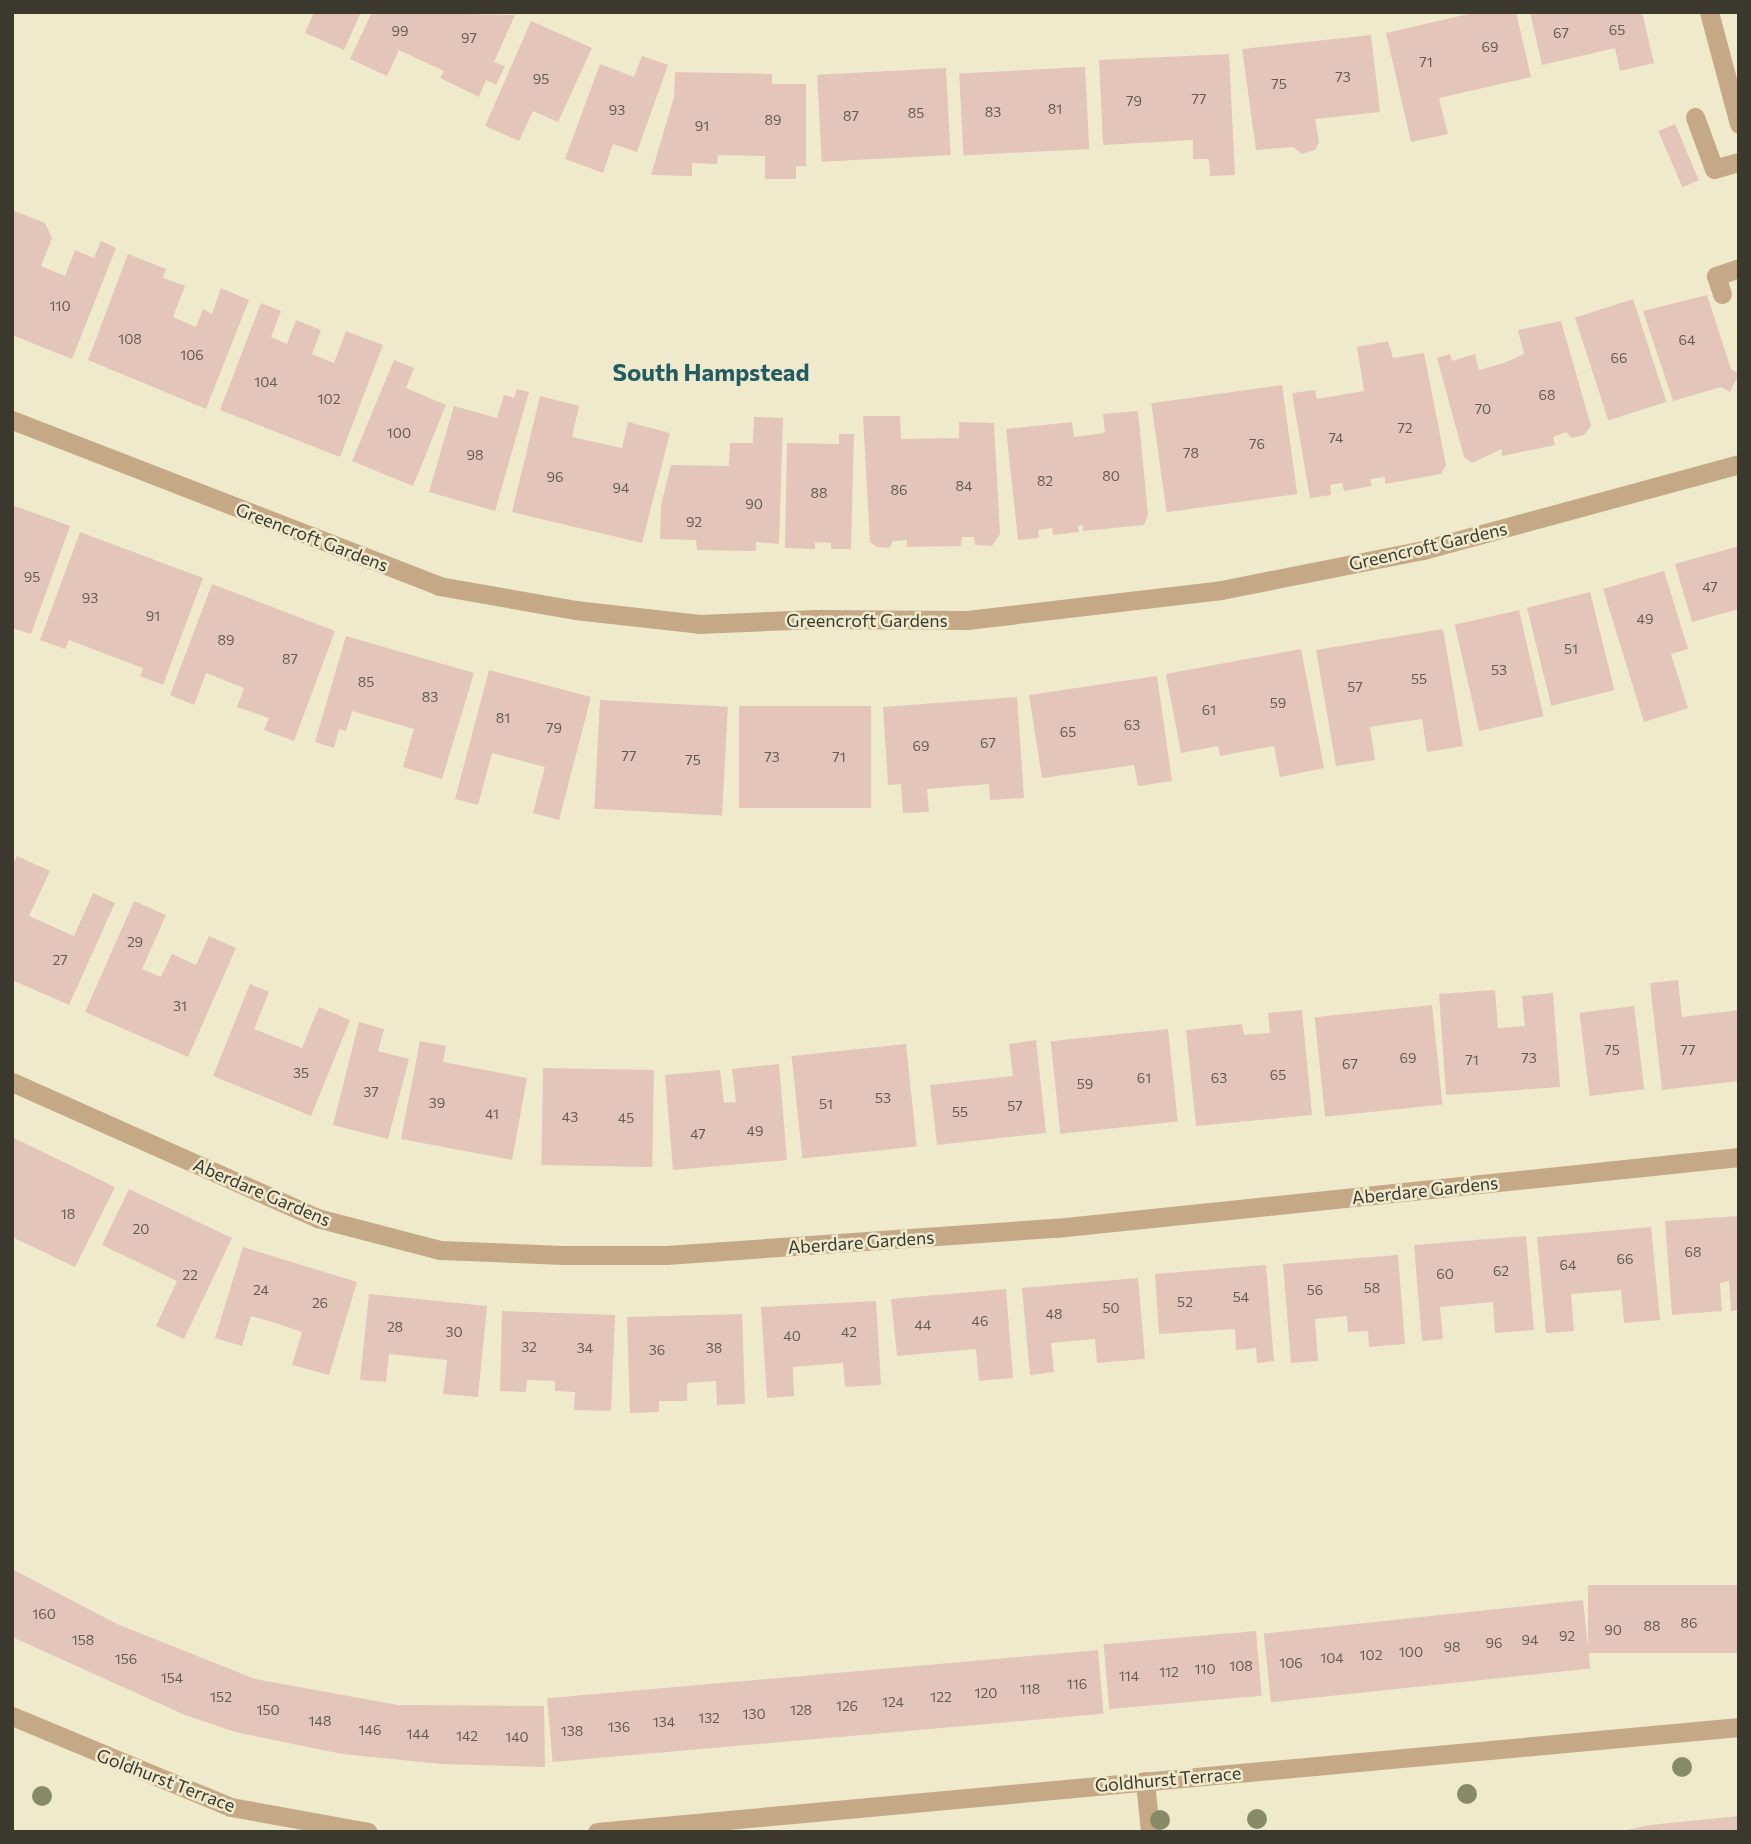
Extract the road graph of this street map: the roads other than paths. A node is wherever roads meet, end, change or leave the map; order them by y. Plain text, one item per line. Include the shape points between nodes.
1 (1709, 12) edge
2 (1695, 117) dead end
3 (1739, 124) edge
4 (1739, 162) edge
5 (1739, 268) edge
6 (1722, 294) dead end
7 (12, 420) edge
8 (1739, 464) edge
9 (12, 1082) edge
10 (1739, 1157) edge
11 (12, 1716) edge
12 (1739, 1727) edge
13 (1145, 1781) junction
14 (368, 1832) edge
15 (597, 1832) edge
16 (1150, 1832) edge

1 - 3 street
2 - 4 street via 1714,169
5 - 6 street via 1716,276
7 - 8 street, Greencroft Gardens via 439,586 575,610 699,624 967,620 1221,590 1423,550
9 - 10 street, Aberdare Gardens via 317,1218 440,1250 666,1255 1056,1228
11 - 14 street, Goldhurst Terrace via 231,1807
12 - 13 street, Goldhurst Terrace
13 - 15 street, Goldhurst Terrace
13 - 16 street

